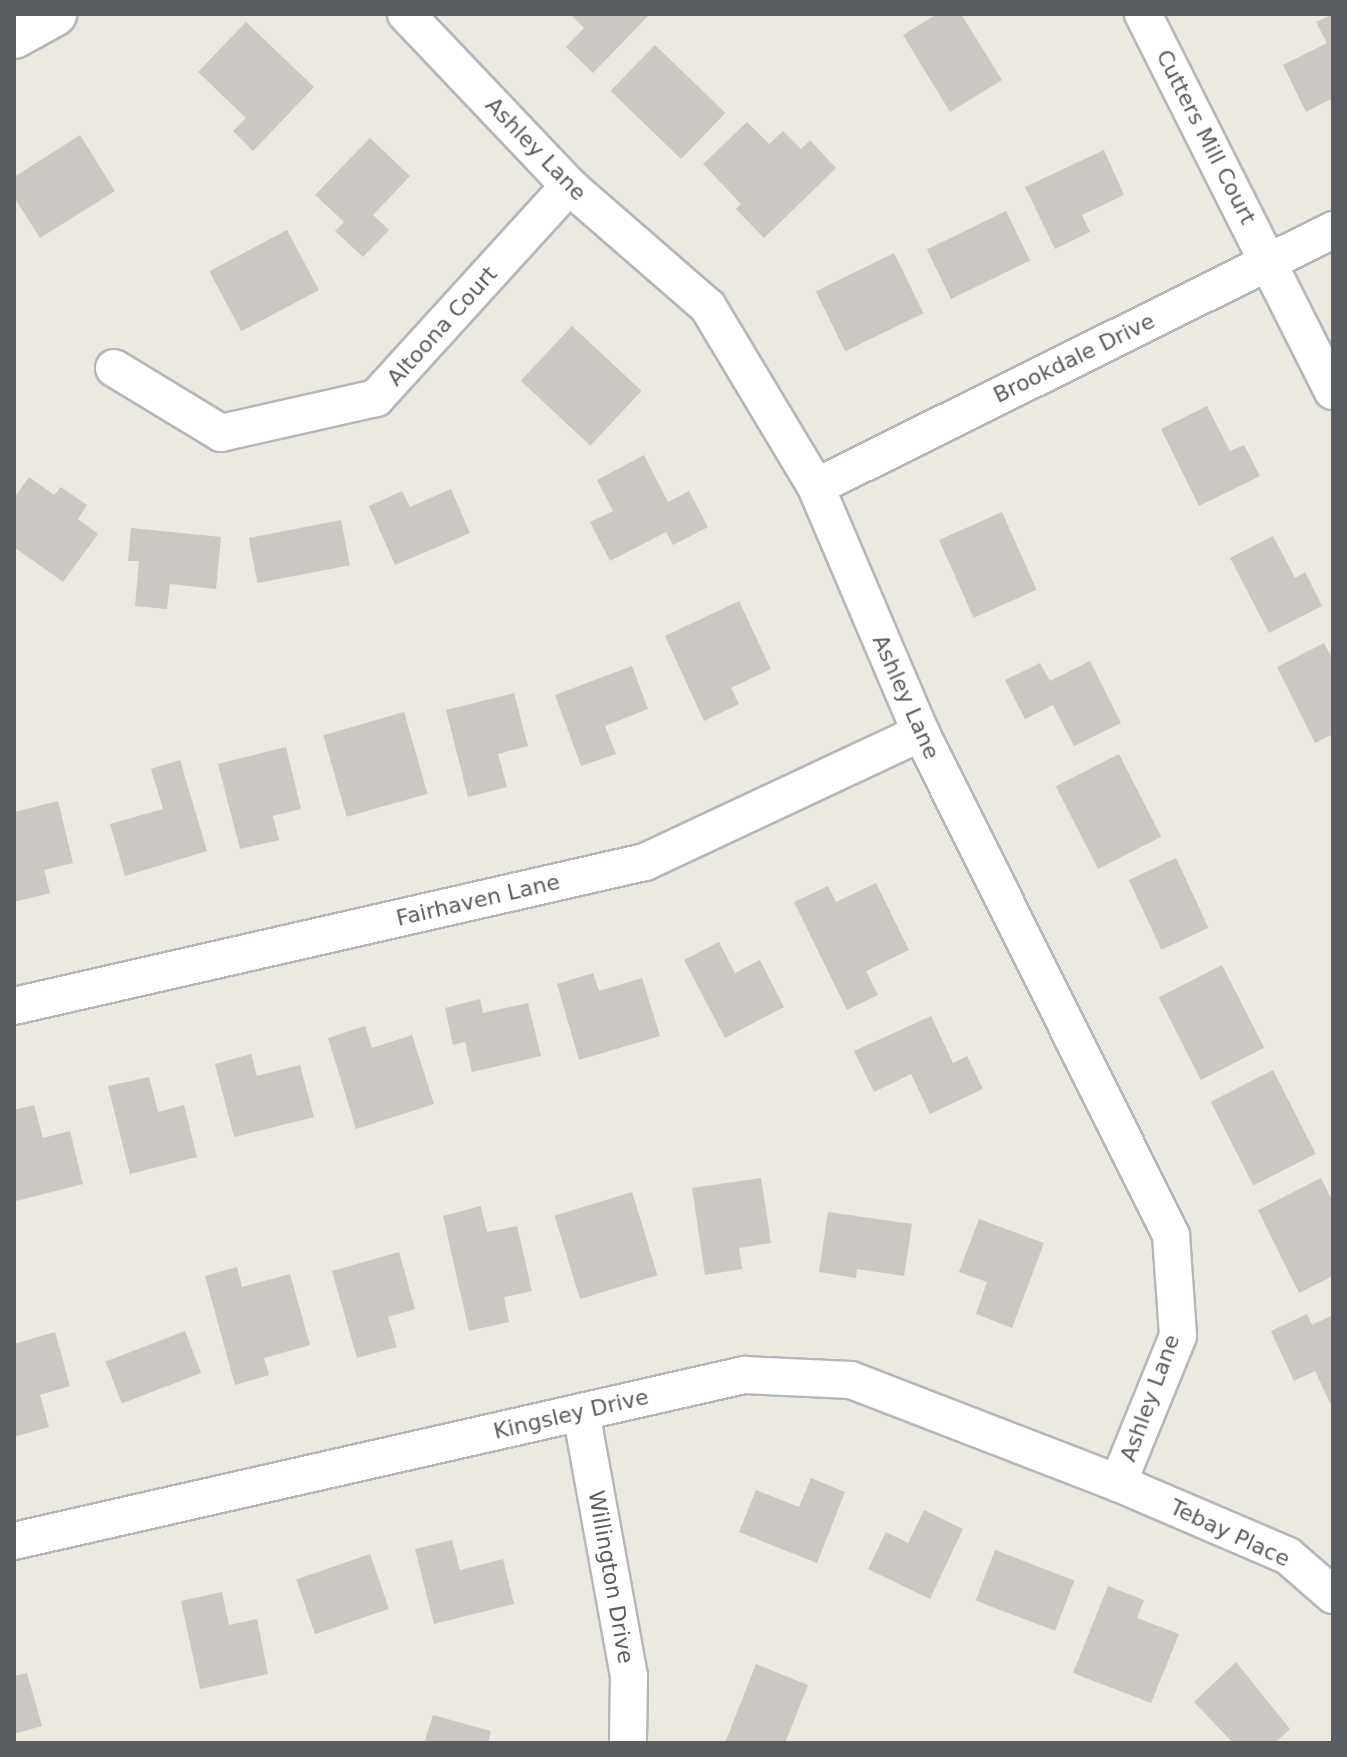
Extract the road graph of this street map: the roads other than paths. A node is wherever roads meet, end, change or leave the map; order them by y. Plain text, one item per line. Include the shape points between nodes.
1 (54, 14) edge
2 (406, 14) edge
3 (1143, 14) edge
4 (14, 36) edge
5 (569, 186) junction
6 (1333, 230) edge
7 (1270, 261) junction
8 (114, 368) dead end
9 (1333, 391) edge
10 (816, 487) junction
11 (921, 733) junction
12 (14, 1006) edge
13 (581, 1412) junction
14 (1118, 1483) junction
15 (14, 1541) edge
16 (1333, 1595) edge
17 (628, 1743) edge

1 - 4 street
2 - 5 street, Ashley Lane
3 - 7 street, Cutters Mill Court
5 - 8 street, Altoona Court via 376,398 221,433
5 - 10 street, Ashley Lane via 708,307
6 - 7 street, Brookdale Drive
7 - 9 street, Cutters Mill Court
7 - 10 street, Brookdale Drive
10 - 11 street, Ashley Lane
11 - 12 street, Fairhaven Lane via 645,862
11 - 14 street, Ashley Lane via 1171,1235 1178,1336
13 - 14 street, Kingsley Drive via 744,1375 851,1380
13 - 15 street, Kingsley Drive
13 - 17 street, Willington Drive via 629,1676
14 - 16 street, Tebay Place via 1288,1556

